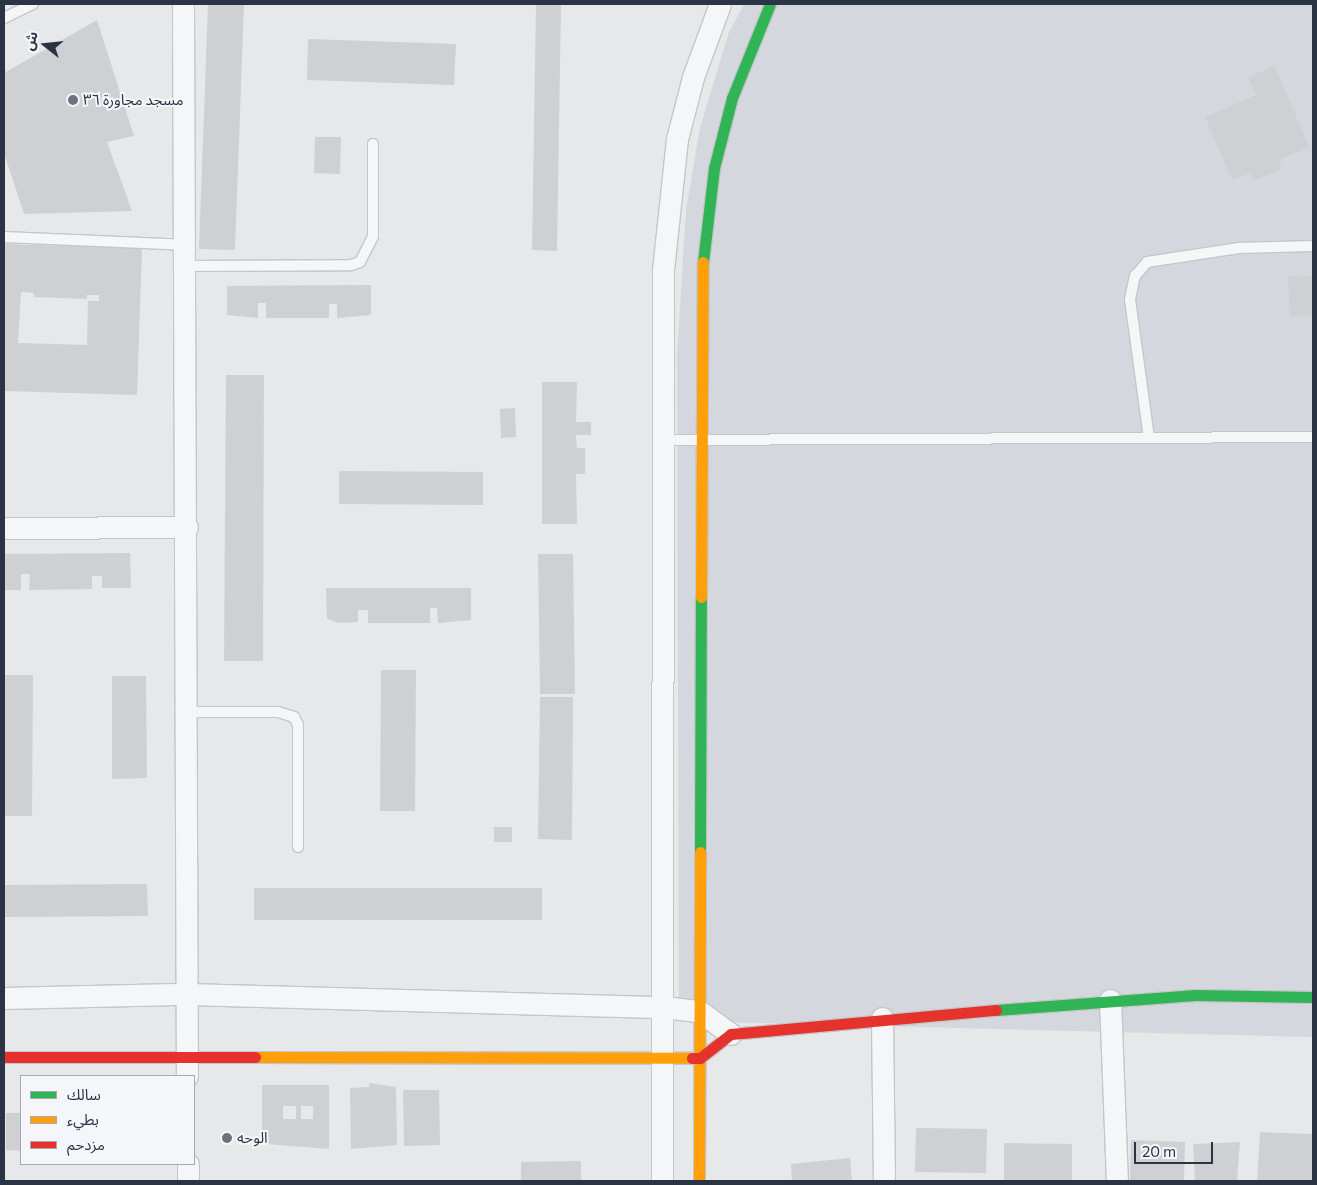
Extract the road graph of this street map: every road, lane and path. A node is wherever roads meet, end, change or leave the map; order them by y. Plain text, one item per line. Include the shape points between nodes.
1 (33, 4) edge
2 (183, 4) edge
3 (720, 4) edge
4 (770, 4) edge
5 (4, 18) edge
6 (373, 144) dead end
7 (4, 237) edge
8 (184, 245) junction
9 (1313, 246) edge
10 (184, 266) junction
11 (1149, 438) junction
12 (1313, 438) edge
13 (661, 440) junction
14 (702, 440) junction
15 (187, 527) junction
16 (4, 528) edge
17 (186, 712) junction
18 (298, 847) dead end
19 (187, 994) junction
20 (1313, 997) edge
21 (4, 998) edge
22 (1110, 1000) junction
23 (664, 1007) junction
24 (699, 1011) junction
25 (882, 1018) junction
26 (731, 1034) junction
27 (187, 1054) junction
28 (663, 1056) junction
29 (4, 1057) edge
30 (700, 1058) junction
31 (187, 1075) edge
32 (188, 1165) edge
33 (188, 1181) edge
34 (662, 1181) edge
35 (700, 1181) edge
36 (884, 1181) edge
37 (1117, 1181) edge

1 - 5 lane
2 - 8 street
3 - 13 street via 693,77 668,203
4 - 14 street via 732,98 714,168 703,239
6 - 10 lane via 373,237 360,262 352,265
7 - 8 lane
8 - 10 street
9 - 11 lane via 1240,248 1147,262 1135,276 1130,299
10 - 15 street
11 - 12 lane
11 - 14 lane
13 - 14 lane
13 - 23 street
14 - 24 street
15 - 16 street
15 - 17 street
17 - 18 lane via 278,712 294,717 298,725
17 - 19 street
19 - 21 street
19 - 23 street
19 - 27 street
20 - 22 street via 1195,995
22 - 25 street
22 - 37 street
23 - 24 street
23 - 28 street
24 - 26 street
24 - 30 street
25 - 26 street
25 - 36 street
26 - 30 street
27 - 28 street
27 - 29 street
27 - 31 street
28 - 30 street
28 - 34 street
30 - 35 street
32 - 33 street

